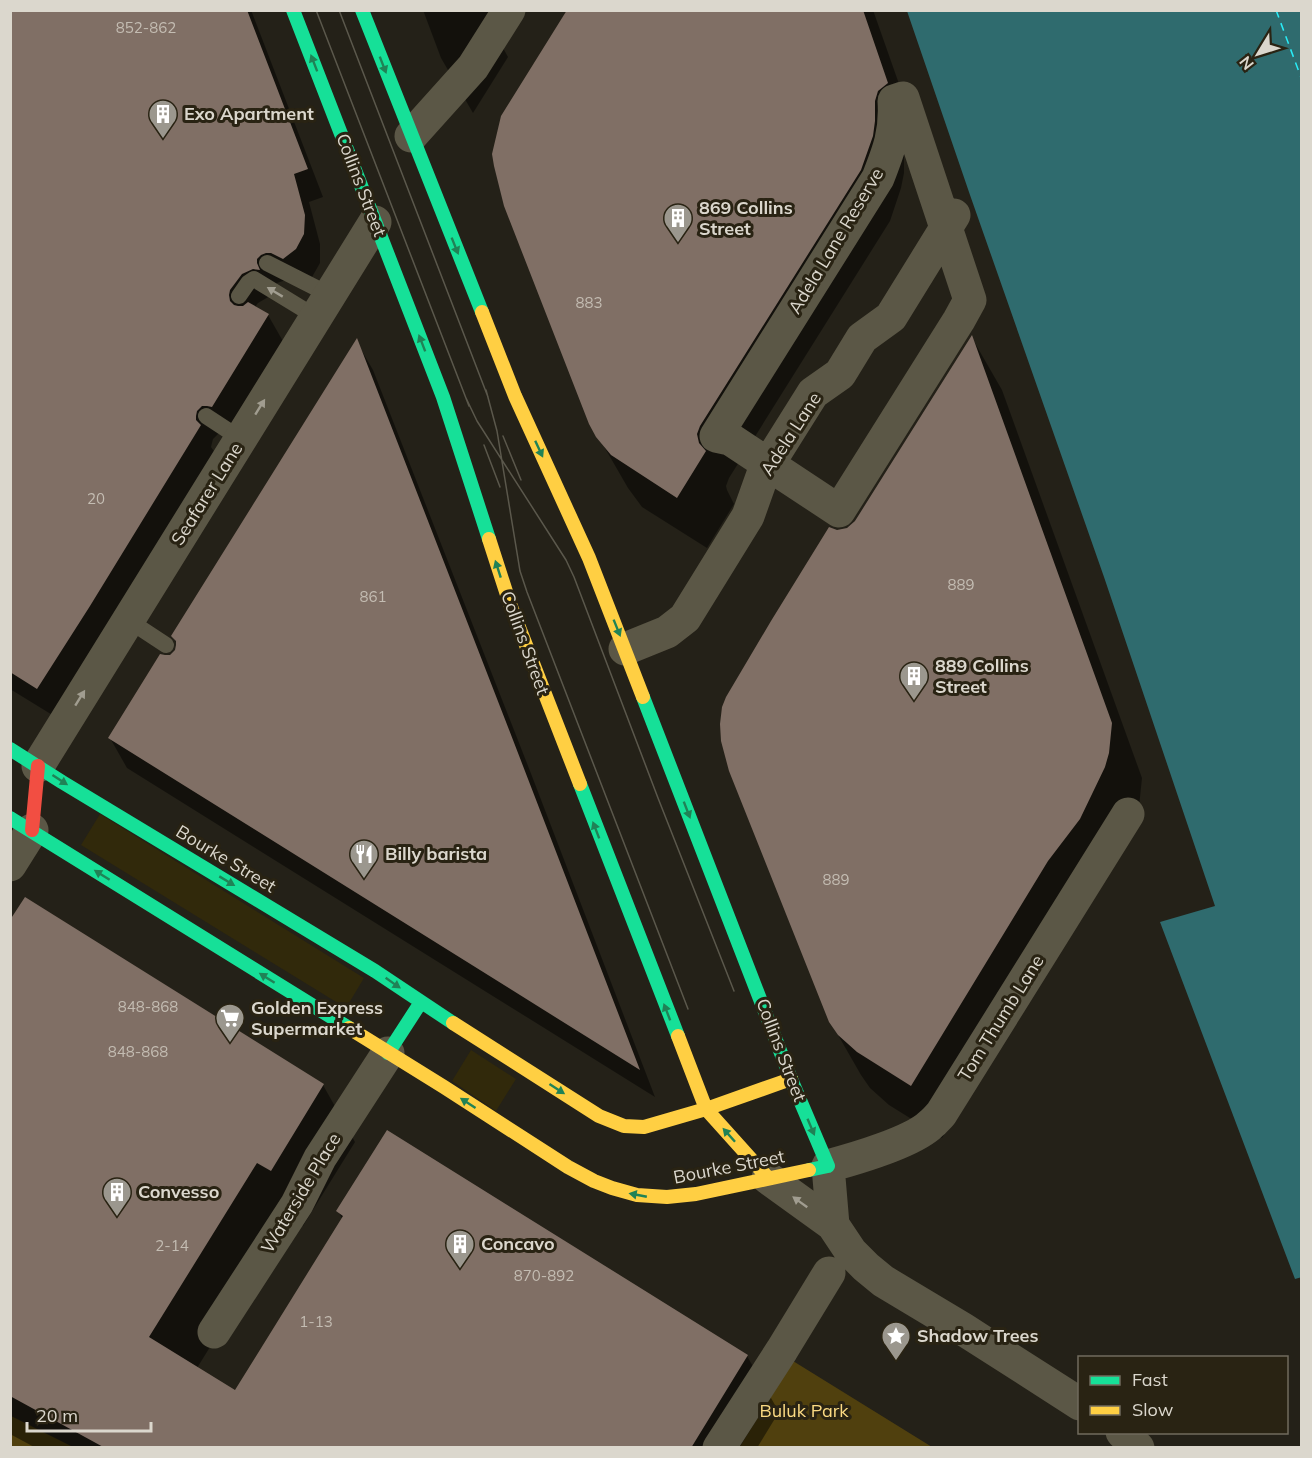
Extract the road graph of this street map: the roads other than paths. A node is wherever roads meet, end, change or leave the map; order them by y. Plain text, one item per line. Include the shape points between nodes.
1 (293, 10) edge
2 (362, 10) edge
3 (509, 10) edge
4 (411, 136) junction
5 (951, 219) junction
6 (375, 222) junction
7 (267, 263) dead end
8 (239, 296) dead end
9 (323, 306) junction
10 (206, 416) dead end
11 (241, 439) junction
12 (768, 464) junction
13 (128, 620) junction
14 (166, 645) dead end
15 (625, 649) junction
16 (10, 749) edge
17 (29, 773) junction
18 (1128, 814) dead end
19 (21, 824) edge
20 (10, 865) edge
21 (420, 1002) junction
22 (388, 1053) junction
23 (791, 1079) junction
24 (706, 1109) junction
25 (828, 1166) junction
26 (768, 1178) junction
27 (833, 1225) junction
28 (829, 1273) dead end
29 (214, 1332) dead end
30 (1078, 1403) edge
31 (1124, 1434) edge
32 (719, 1448) edge
33 (1138, 1448) edge

6 -> 1 street, Collins Street
2 -> 4 street, Collins Street
3 - 4 street via 469,73
4 -> 15 street, Collins Street via 514,396 589,558
5 - 12 street, Adela Lane via 891,317 862,338 840,374 813,393
5 - 12 street, Adela Lane Reserve via 970,300 839,511
5 - 12 street, Adela Lane Reserve via 903,98 894,101 894,128 878,178 716,436 730,439
6 - 9 street, Seafarer Lane
24 -> 6 street, Collins Street via 510,604 443,397
7 - 9 lane
9 -> 8 lane via 254,279
11 -> 9 street, Seafarer Lane
10 - 11 lane
11 - 13 street, Seafarer Lane
12 - 15 street, Adela Lane via 748,516 685,618 667,632
13 - 14 lane
17 -> 13 street, Seafarer Lane
15 -> 23 street, Collins Street
16 - 17 street, Bourke Street
17 - 19 street
17 -> 21 street, Bourke Street via 62,782
18 - 25 street, Tom Thumb Lane via 941,1114 909,1138
19 - 20 street
22 -> 19 street, Bourke Street
21 - 22 street
21 -> 24 street, Bourke Street via 614,1123 644,1127
26 -> 22 street, Bourke Street via 667,1197 612,1188 568,1167
22 - 29 street, Waterside Place
23 - 24 street, Bourke Street
23 -> 25 street, Collins Street
26 -> 24 street, Collins Street
25 - 26 street, Bourke Street
25 - 27 street, Collins Street
27 -> 26 street, Collins Street
27 - 30 street, Collins Street via 851,1252 883,1281
28 - 32 street
31 - 33 street

